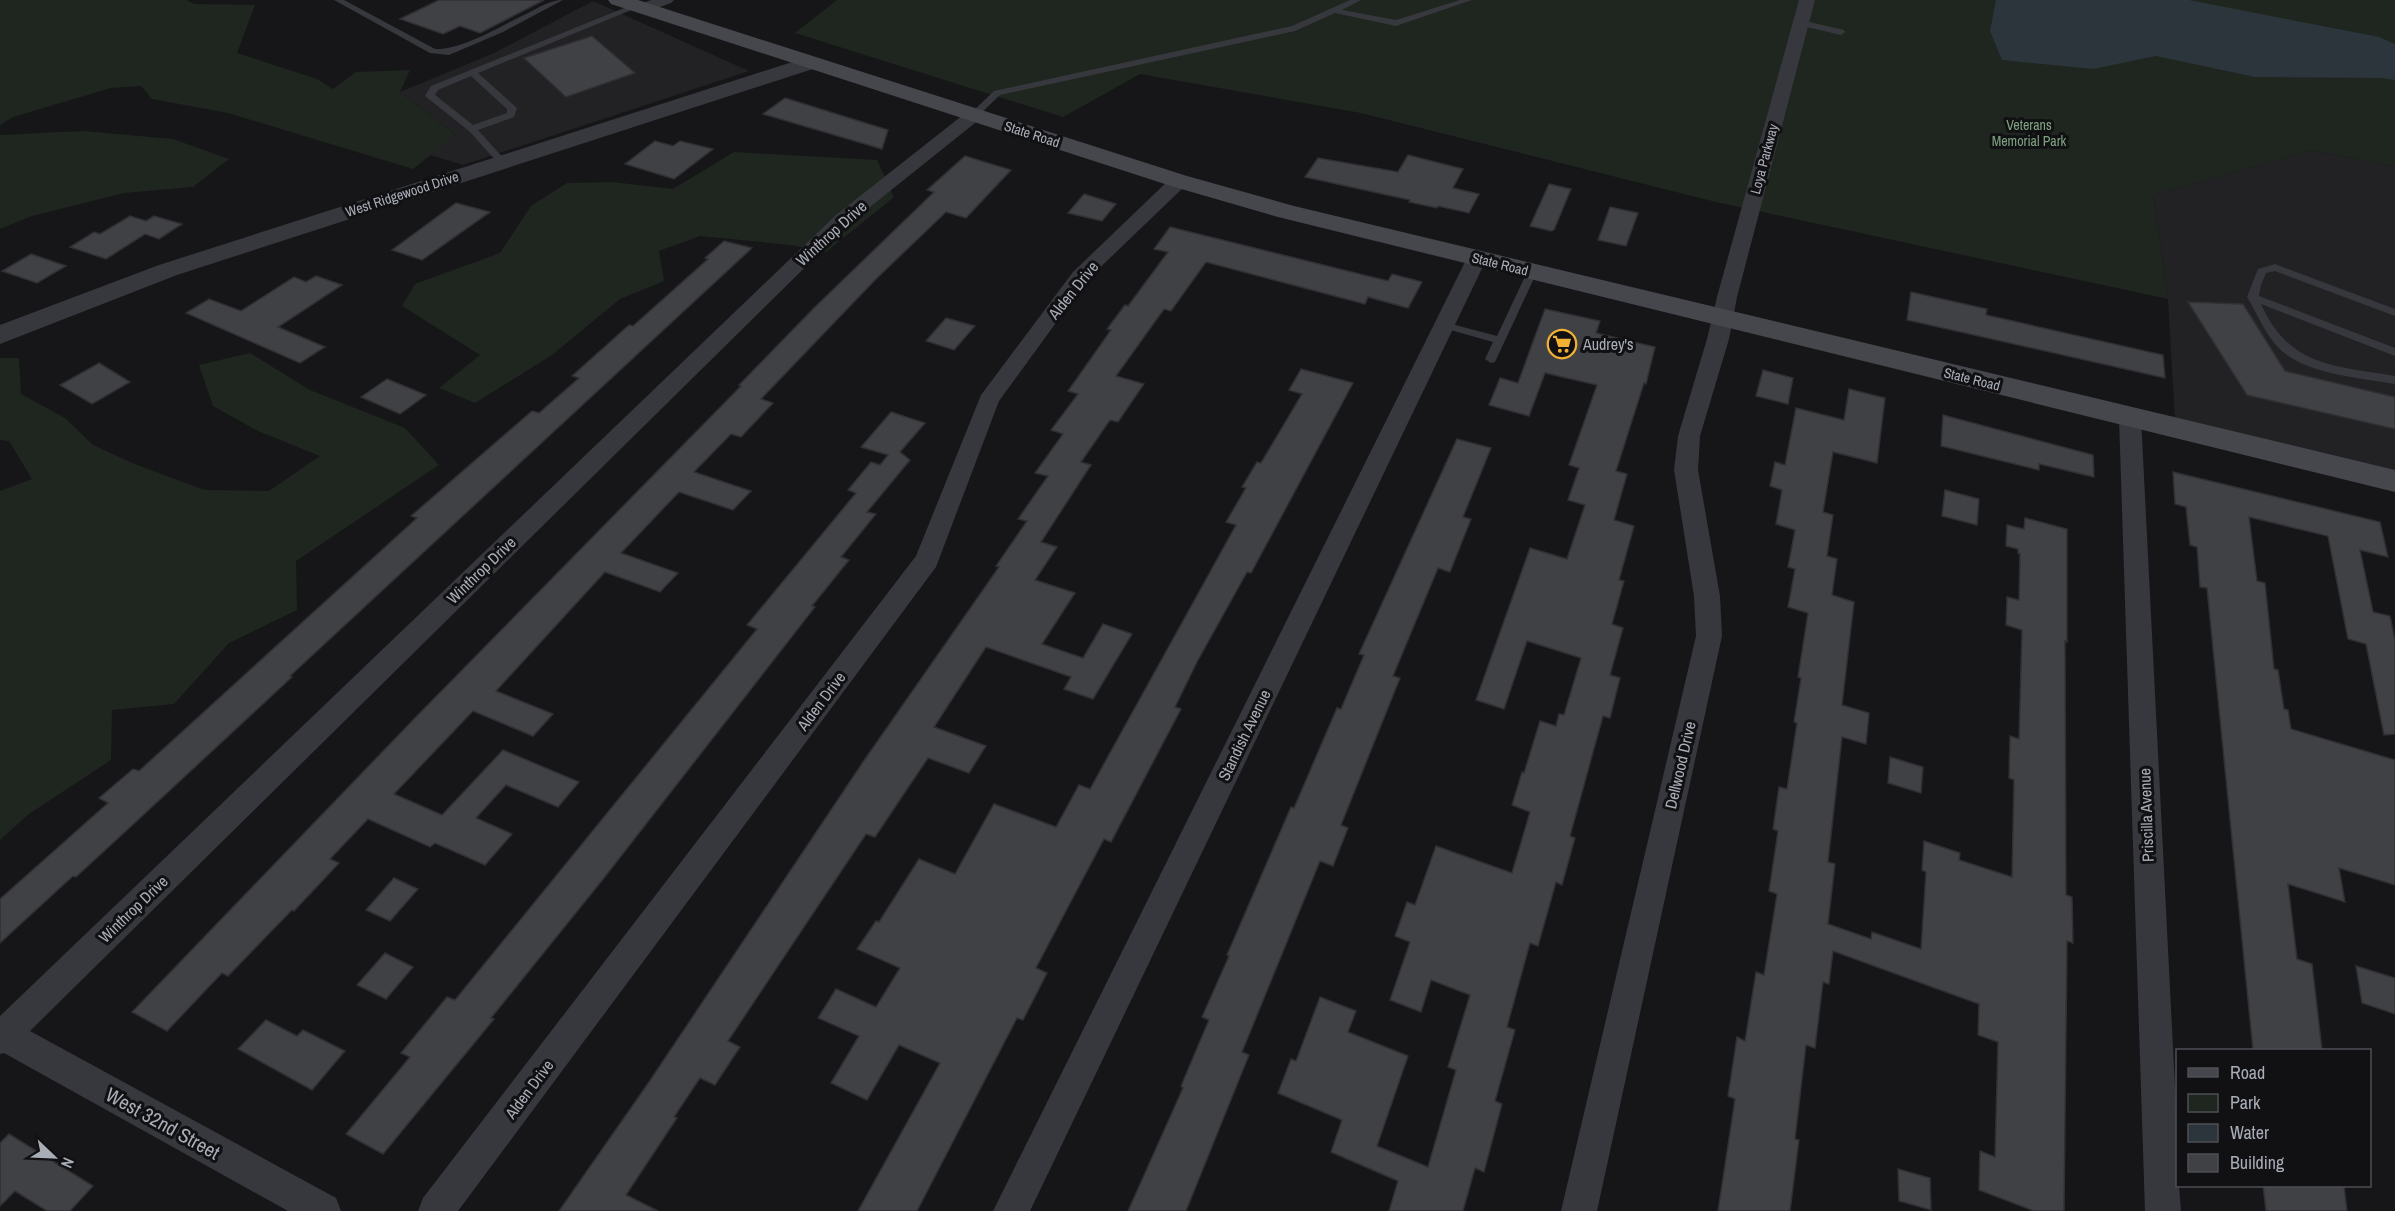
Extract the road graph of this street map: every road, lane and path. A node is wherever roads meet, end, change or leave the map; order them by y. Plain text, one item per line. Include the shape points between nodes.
1 (338, 0) edge
2 (559, 0) edge
3 (666, 0) edge
4 (1355, 0) edge
5 (1468, 0) edge
6 (1807, 0) edge
7 (638, 4) edge
8 (1332, 10) junction
9 (1801, 23) junction
10 (1841, 32) dead end
11 (808, 63) junction
12 (472, 73) junction
13 (974, 115) junction
14 (472, 129) junction
15 (502, 162) junction
16 (1179, 181) junction
17 (1477, 258) junction
18 (1532, 272) junction
19 (2252, 297) junction
20 (2395, 314) edge
21 (1723, 318) junction
22 (1444, 325) junction
23 (0, 335) edge
24 (1500, 340) junction
25 (2395, 352) edge
26 (1491, 359) dead end
27 (2395, 380) edge
28 (2130, 418) junction
29 (2395, 481) edge
30 (2, 1036) edge
31 (323, 1211) edge
32 (436, 1211) edge
33 (1011, 1211) edge
34 (1579, 1211) edge
35 (2163, 1211) edge

1 - 2 lane via 433,51 449,52
3 - 7 street
4 - 8 lane
5 - 8 lane via 1396,23
6 - 9 street, Loya Parkway
7 - 11 main road, State Road
7 - 12 lane
8 - 13 lane via 1295,28 997,93
9 - 10 lane
9 - 21 street, Loya Parkway
11 - 13 main road, State Road
11 - 15 street, West Ridgewood Drive
12 - 14 lane via 512,108 511,115
12 - 14 lane via 434,88 430,96
13 - 16 main road, State Road
13 - 30 street, Winthrop Drive via 843,219
14 - 15 lane
15 - 23 street, West Ridgewood Drive via 168,270
16 - 17 main road, State Road
16 - 32 street, Alden Drive via 1080,276 989,400 927,560
17 - 18 main road, State Road
17 - 22 street, Standish Avenue
18 - 21 main road, State Road
18 - 24 lane
19 - 20 lane via 2262,271 2275,267
19 - 25 lane
19 - 27 lane via 2264,321 2288,351 2325,367
21 - 28 main road, State Road
21 - 34 street, Dellwood Drive via 1689,436 1686,470 1707,596 1709,636
22 - 24 lane
22 - 33 street, Standish Avenue
24 - 26 lane
28 - 29 main road, State Road
28 - 35 street, Priscilla Avenue
30 - 31 street, West 32nd Street

